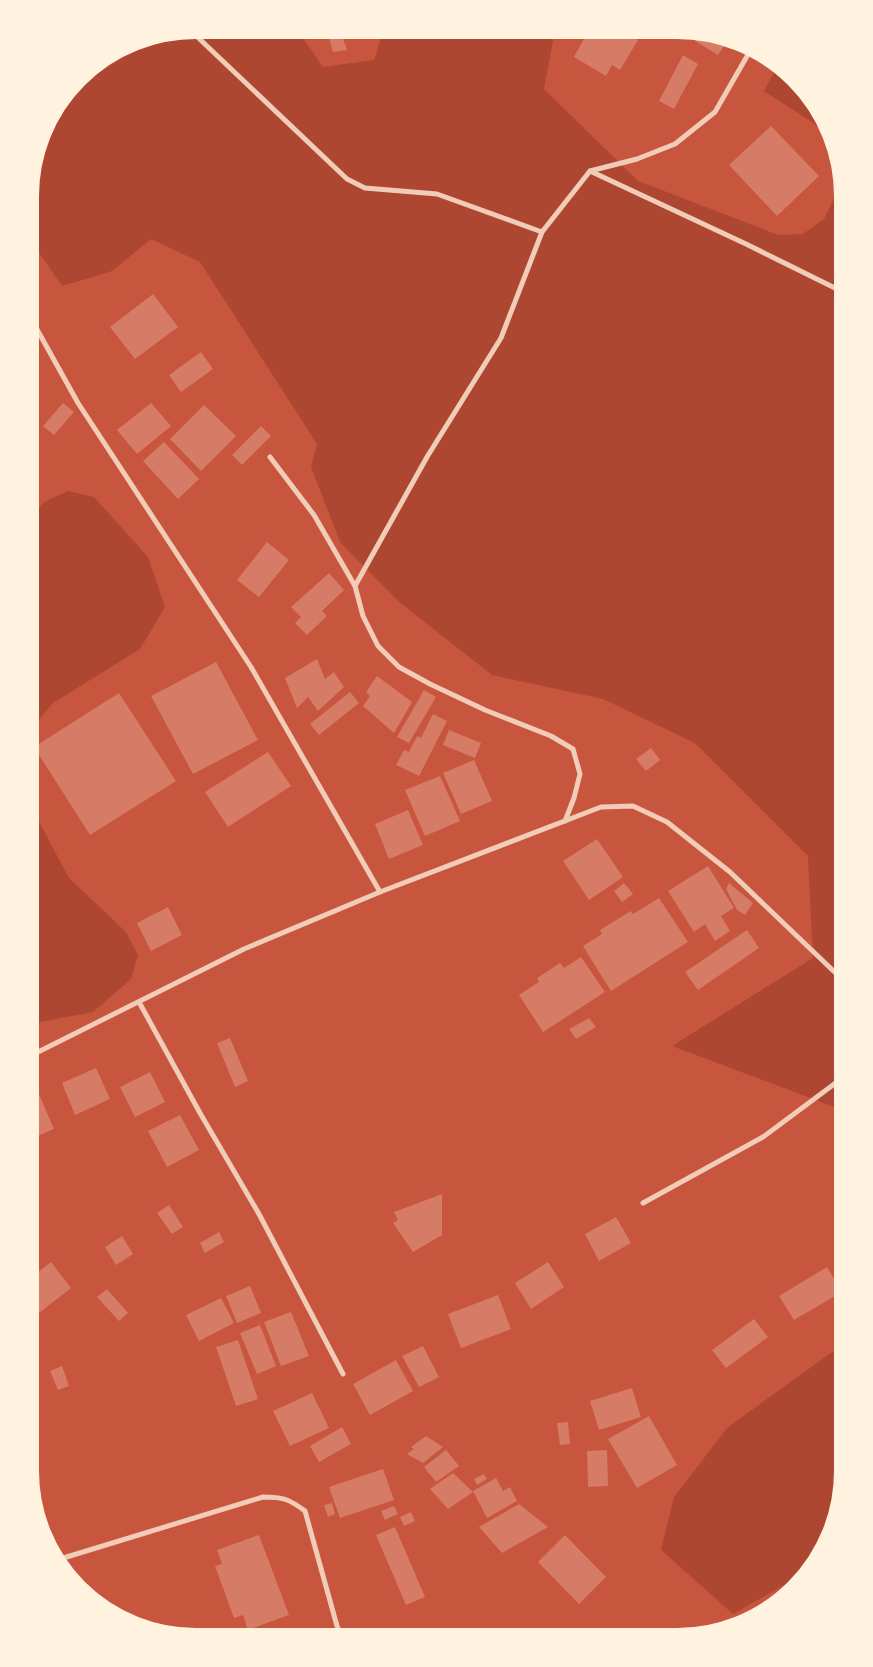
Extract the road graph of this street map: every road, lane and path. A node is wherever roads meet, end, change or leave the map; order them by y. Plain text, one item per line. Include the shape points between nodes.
1 (196, 36) edge
2 (748, 54) edge
3 (590, 171) junction
4 (542, 232) junction
5 (837, 289) edge
6 (36, 328) edge
7 (270, 457) dead end
8 (355, 586) junction
9 (565, 821) junction
10 (380, 892) junction
11 (836, 974) edge
12 (139, 1002) junction
13 (36, 1053) edge
14 (836, 1082) edge
15 (643, 1203) dead end
16 (343, 1374) dead end
17 (62, 1558) edge
18 (340, 1631) edge

1 - 4 street via 347,180 365,188 437,194
2 - 3 street via 715,112 676,144 637,159
3 - 4 street
3 - 5 street
4 - 8 street via 501,338 427,457
6 - 10 street via 78,403 251,667
7 - 8 street via 314,515
8 - 9 street via 363,616 378,646 399,667 573,749 580,774
9 - 10 street
9 - 11 street via 601,807 634,806 667,822 730,872
10 - 12 street via 244,949
12 - 13 street
12 - 16 street via 259,1214
14 - 15 street via 763,1137
17 - 18 street via 263,1496 282,1497 305,1511

